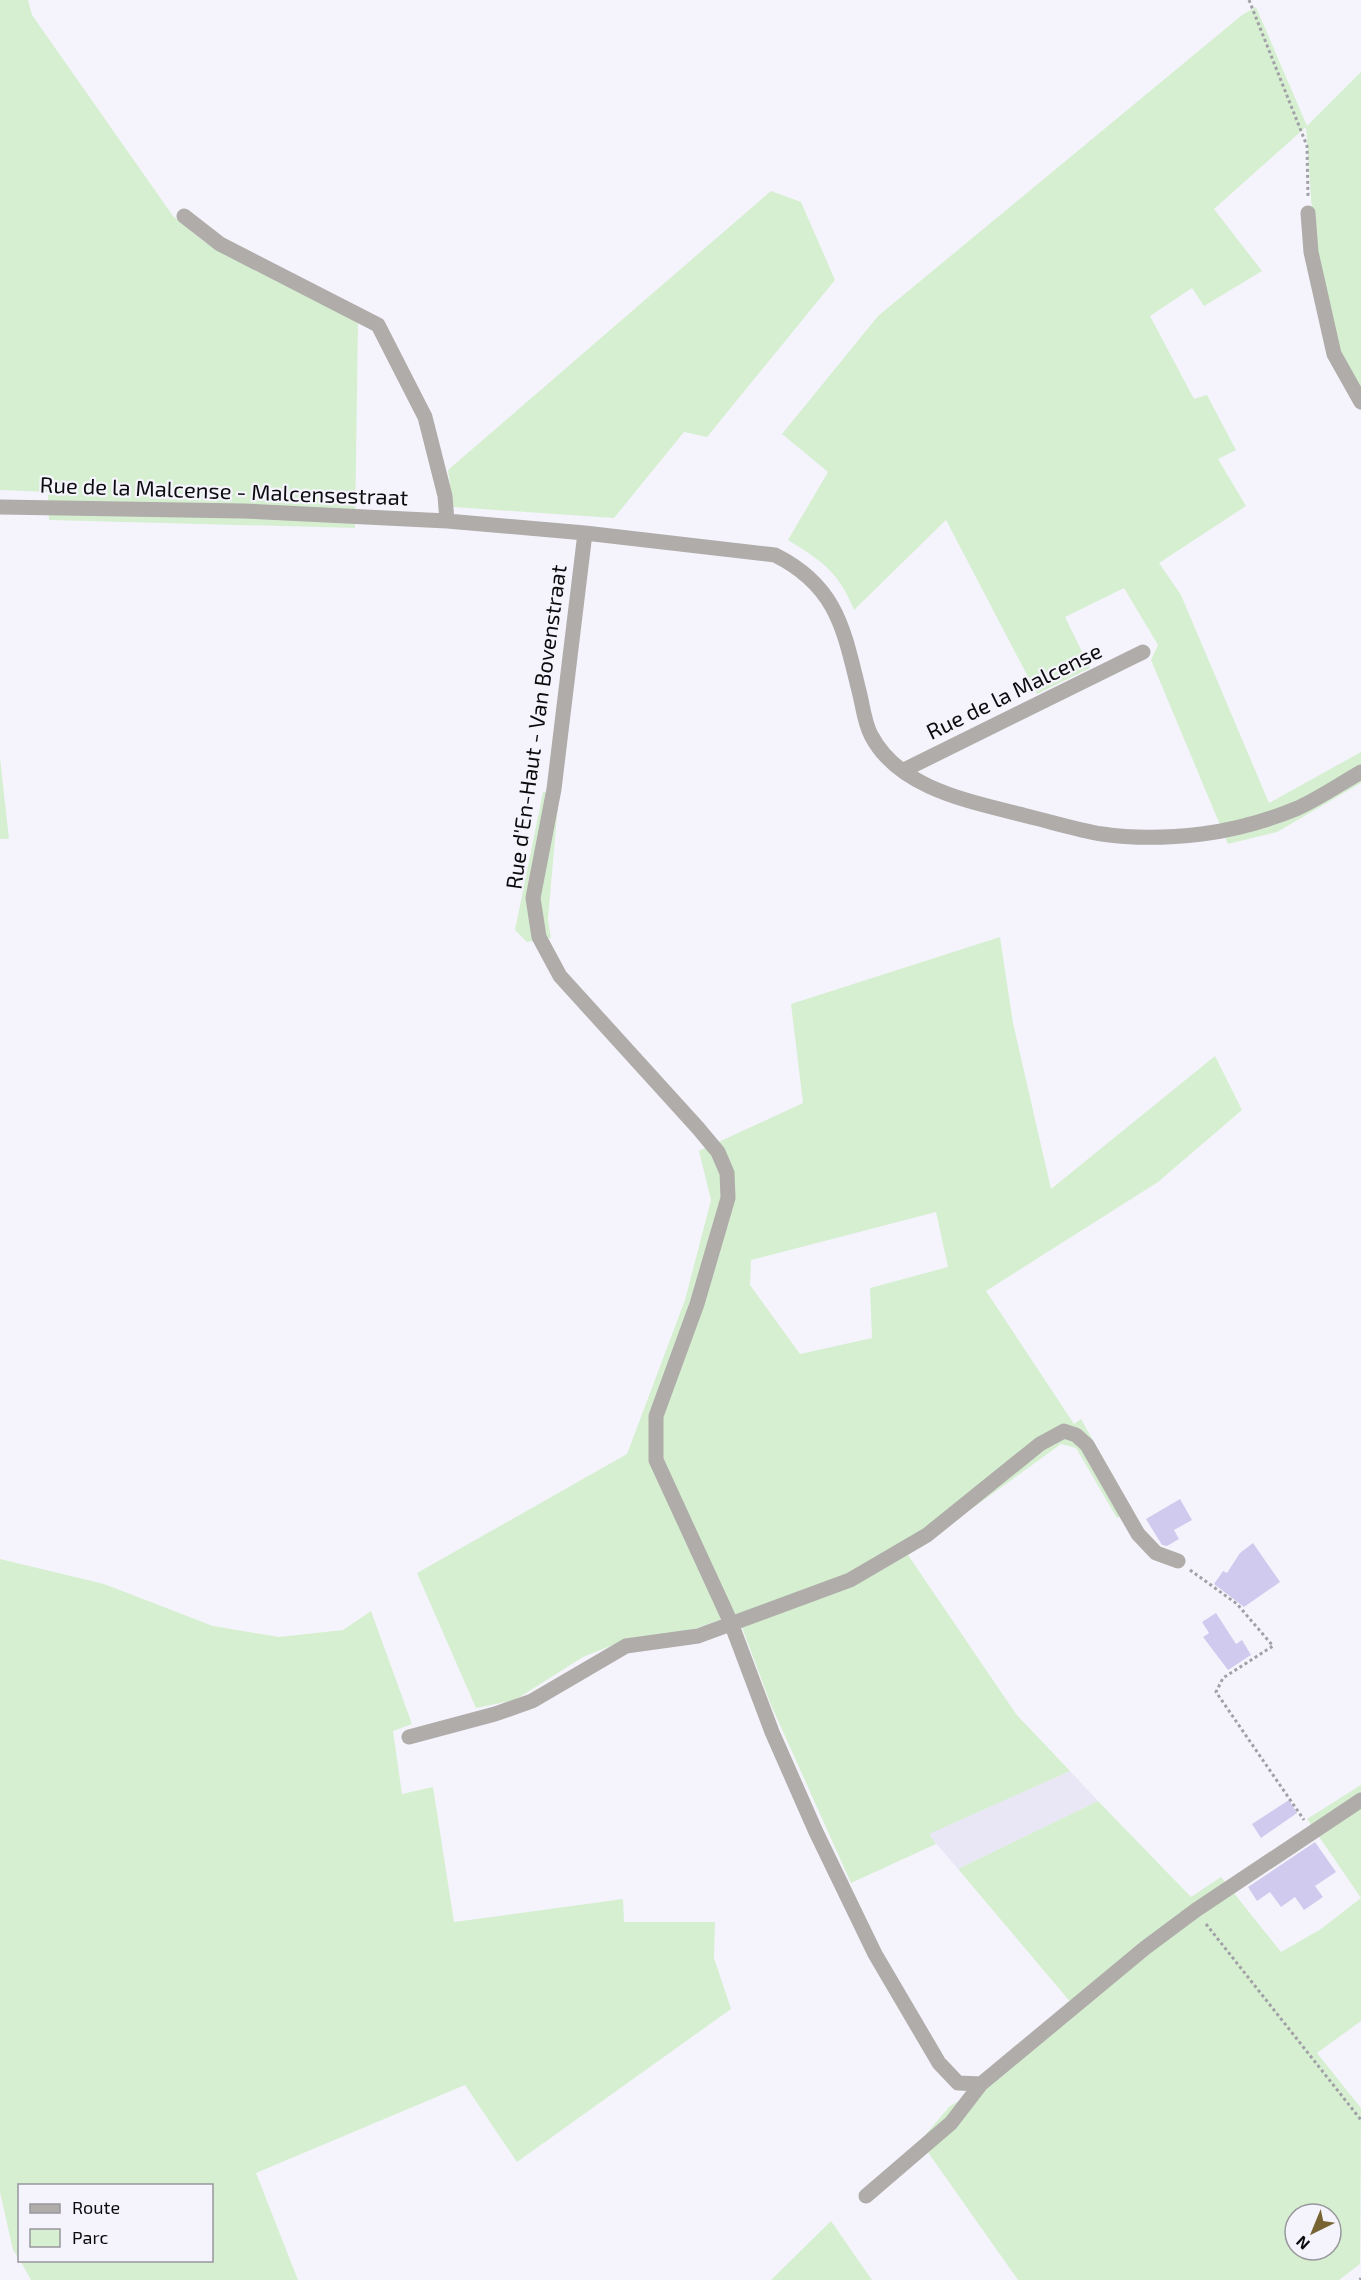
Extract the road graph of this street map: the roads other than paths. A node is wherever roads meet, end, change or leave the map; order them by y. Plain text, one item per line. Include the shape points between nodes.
1 (1308, 213) road end
2 (184, 216) dead end
3 (1361, 402) edge
4 (0, 507) edge
5 (447, 521) junction
6 (585, 533) junction
7 (1143, 652) dead end
8 (904, 770) junction
9 (1361, 772) edge
10 (1178, 1561) road end
11 (731, 1623) junction
12 (409, 1737) dead end
13 (1361, 1800) edge
14 (981, 2084) junction
15 (866, 2196) dead end

1 - 3 street via 1311,252 1334,354
2 - 5 street, Rue de la Malcense - Malcensestraat via 220,244 378,325 425,417 445,496
4 - 5 street, Rue de la Malcense - Malcensestraat via 244,511
5 - 6 street, Rue de la Malcense - Malcensestraat
6 - 8 street, Rue de la Malcense - Malcensestraat via 753,550 796,565 823,589 838,616 870,734 884,754
6 - 11 street, Rue d'En-Haut - Van Bovenstraat via 554,789 533,898 539,937 560,976 698,1128 718,1152 727,1173 728,1198 714,1248 656,1416 656,1460
7 - 8 street, Rue de la Malcense
8 - 9 street, Rue de la Malcense - Malcensestraat via 959,798 1102,834 1155,838 1203,834 1298,808
10 - 11 street via 1156,1552 1138,1534 1087,1445 1064,1431 1040,1444 927,1535 860,1574
11 - 12 street via 698,1636 627,1646 532,1701
11 - 14 street, Rue d'En-Haut - Van Bovenstraat via 772,1732 875,1954 939,2063 958,2083
13 - 14 street via 1196,1911
14 - 15 street via 951,2123

